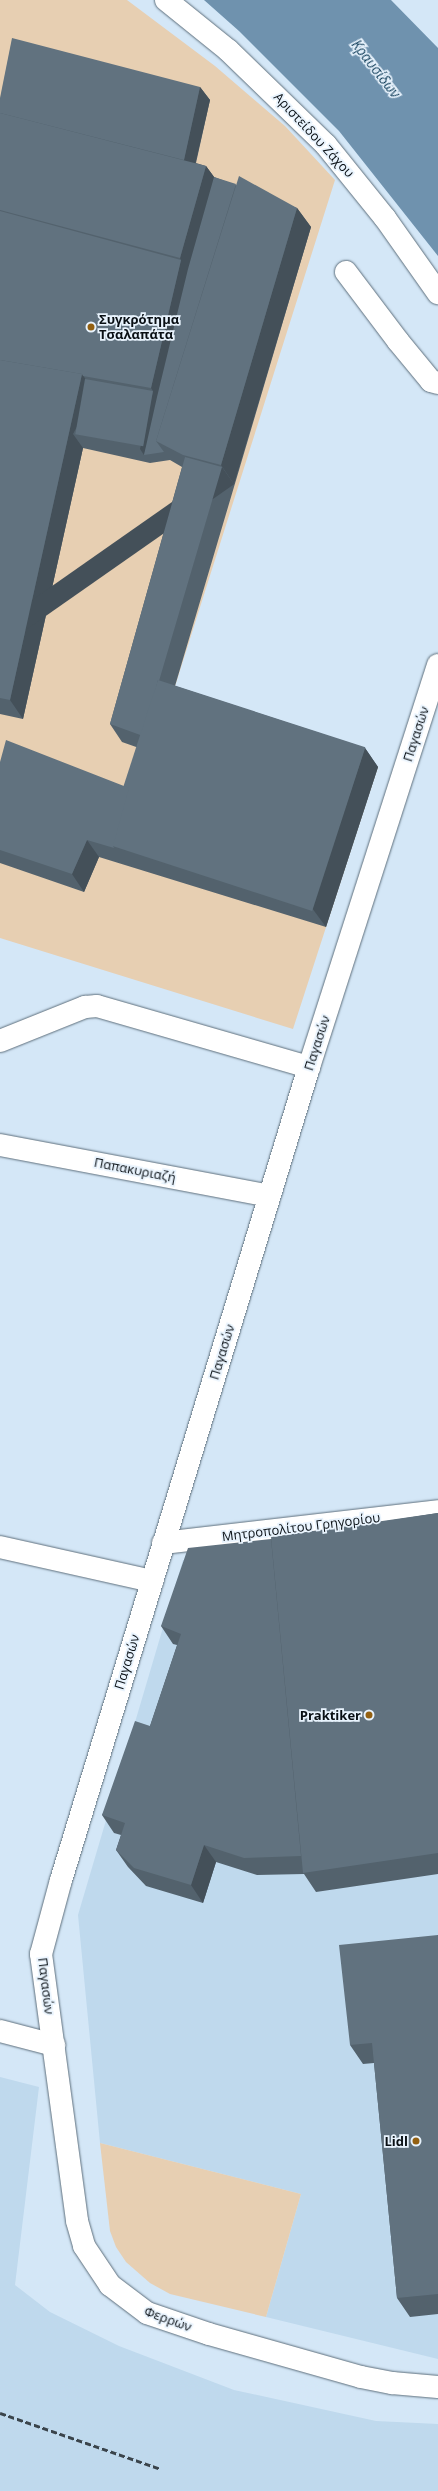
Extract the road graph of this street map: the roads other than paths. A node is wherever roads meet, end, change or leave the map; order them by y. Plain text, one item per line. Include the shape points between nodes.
1 (166, 0) edge
2 (346, 272) dead end
3 (438, 293) edge
4 (438, 383) edge
5 (438, 665) edge
6 (0, 1041) edge
7 (309, 1067) junction
8 (0, 1145) edge
9 (269, 1196) junction
10 (438, 1511) edge
11 (163, 1543) junction
12 (0, 1547) edge
13 (152, 1581) junction
14 (0, 2030) edge
15 (54, 2045) junction
16 (438, 2387) edge

1 - 3 street, Αριστείδου Ζάχου via 228,50 326,145 385,218
2 - 4 street via 398,341 432,381
5 - 7 street, Παγασών
6 - 7 street via 85,1007 97,1006
7 - 9 street, Παγασών
8 - 9 street, Παπακυριαζή
9 - 11 street, Παγασών
10 - 11 street, Μητροπολίτου Γρηγορίου
11 - 13 street, Παγασών
12 - 13 street
13 - 15 street, Παγασών via 63,1873 41,1954
14 - 15 street
15 - 16 street, Φερρών via 80,2234 96,2266 114,2289 147,2313 209,2334 361,2377 392,2384

